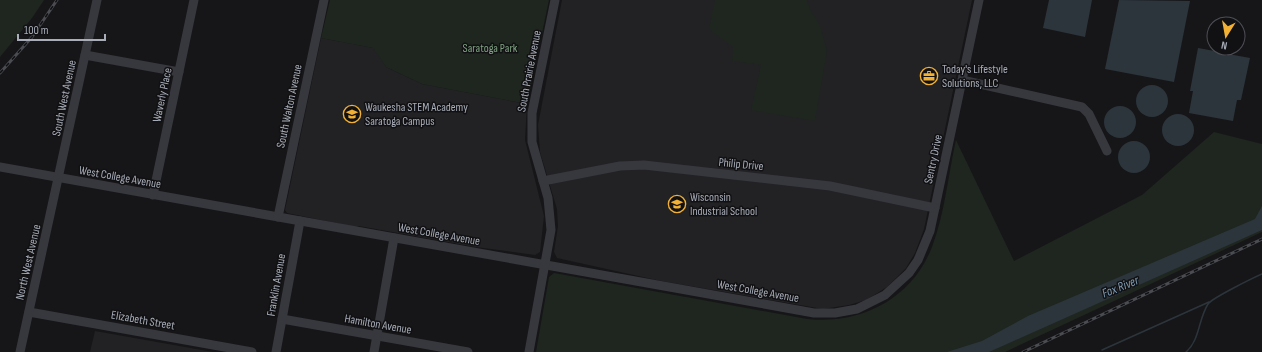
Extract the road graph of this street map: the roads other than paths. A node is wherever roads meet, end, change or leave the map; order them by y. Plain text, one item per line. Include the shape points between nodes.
1 (97, 0) edge
2 (194, 0) edge
3 (324, 0) edge
4 (555, 0) edge
5 (979, 0) edge
6 (85, 55) junction
7 (179, 72) junction
8 (962, 80) junction
9 (1107, 151) dead end
10 (0, 167) edge
11 (59, 178) junction
12 (543, 181) junction
13 (153, 195) junction
14 (935, 208) junction
15 (278, 217) junction
16 (300, 222) junction
17 (394, 238) junction
18 (546, 264) junction
19 (873, 302) joint
20 (29, 312) junction
21 (282, 319) junction
22 (377, 336) junction
23 (20, 352) edge
24 (252, 352) edge
25 (276, 352) edge
26 (374, 352) edge
27 (468, 352) edge
28 (529, 352) edge

1 - 6 street, South West Avenue
2 - 7 street, Waverly Place
3 - 15 street, South Walton Avenue
4 - 12 street, South Prairie Avenue via 531,124 535,156
5 - 8 street, Sentry Drive
6 - 7 street
6 - 11 street, South West Avenue
7 - 13 street, Waverly Place
8 - 9 street via 1082,107 1090,114
8 - 14 street, Sentry Drive
10 - 11 street, West College Avenue
11 - 13 street, West College Avenue
11 - 20 street, North West Avenue
12 - 14 street, Philip Drive via 620,166 644,165 830,186
12 - 18 street, South Prairie Avenue via 551,218
13 - 15 street, West College Avenue
14 - 19 street, Sentry Drive via 928,238 918,260 898,285
15 - 16 street, West College Avenue
16 - 17 street, West College Avenue
16 - 21 street, Franklin Avenue
17 - 18 street, West College Avenue
17 - 22 street
18 - 19 street, West College Avenue via 814,313 842,312
18 - 28 street, South Prairie Avenue
20 - 23 street, North West Avenue
20 - 24 street, Elizabeth Street
21 - 22 street, Hamilton Avenue
21 - 25 street, Franklin Avenue
22 - 26 street
22 - 27 street, Hamilton Avenue

